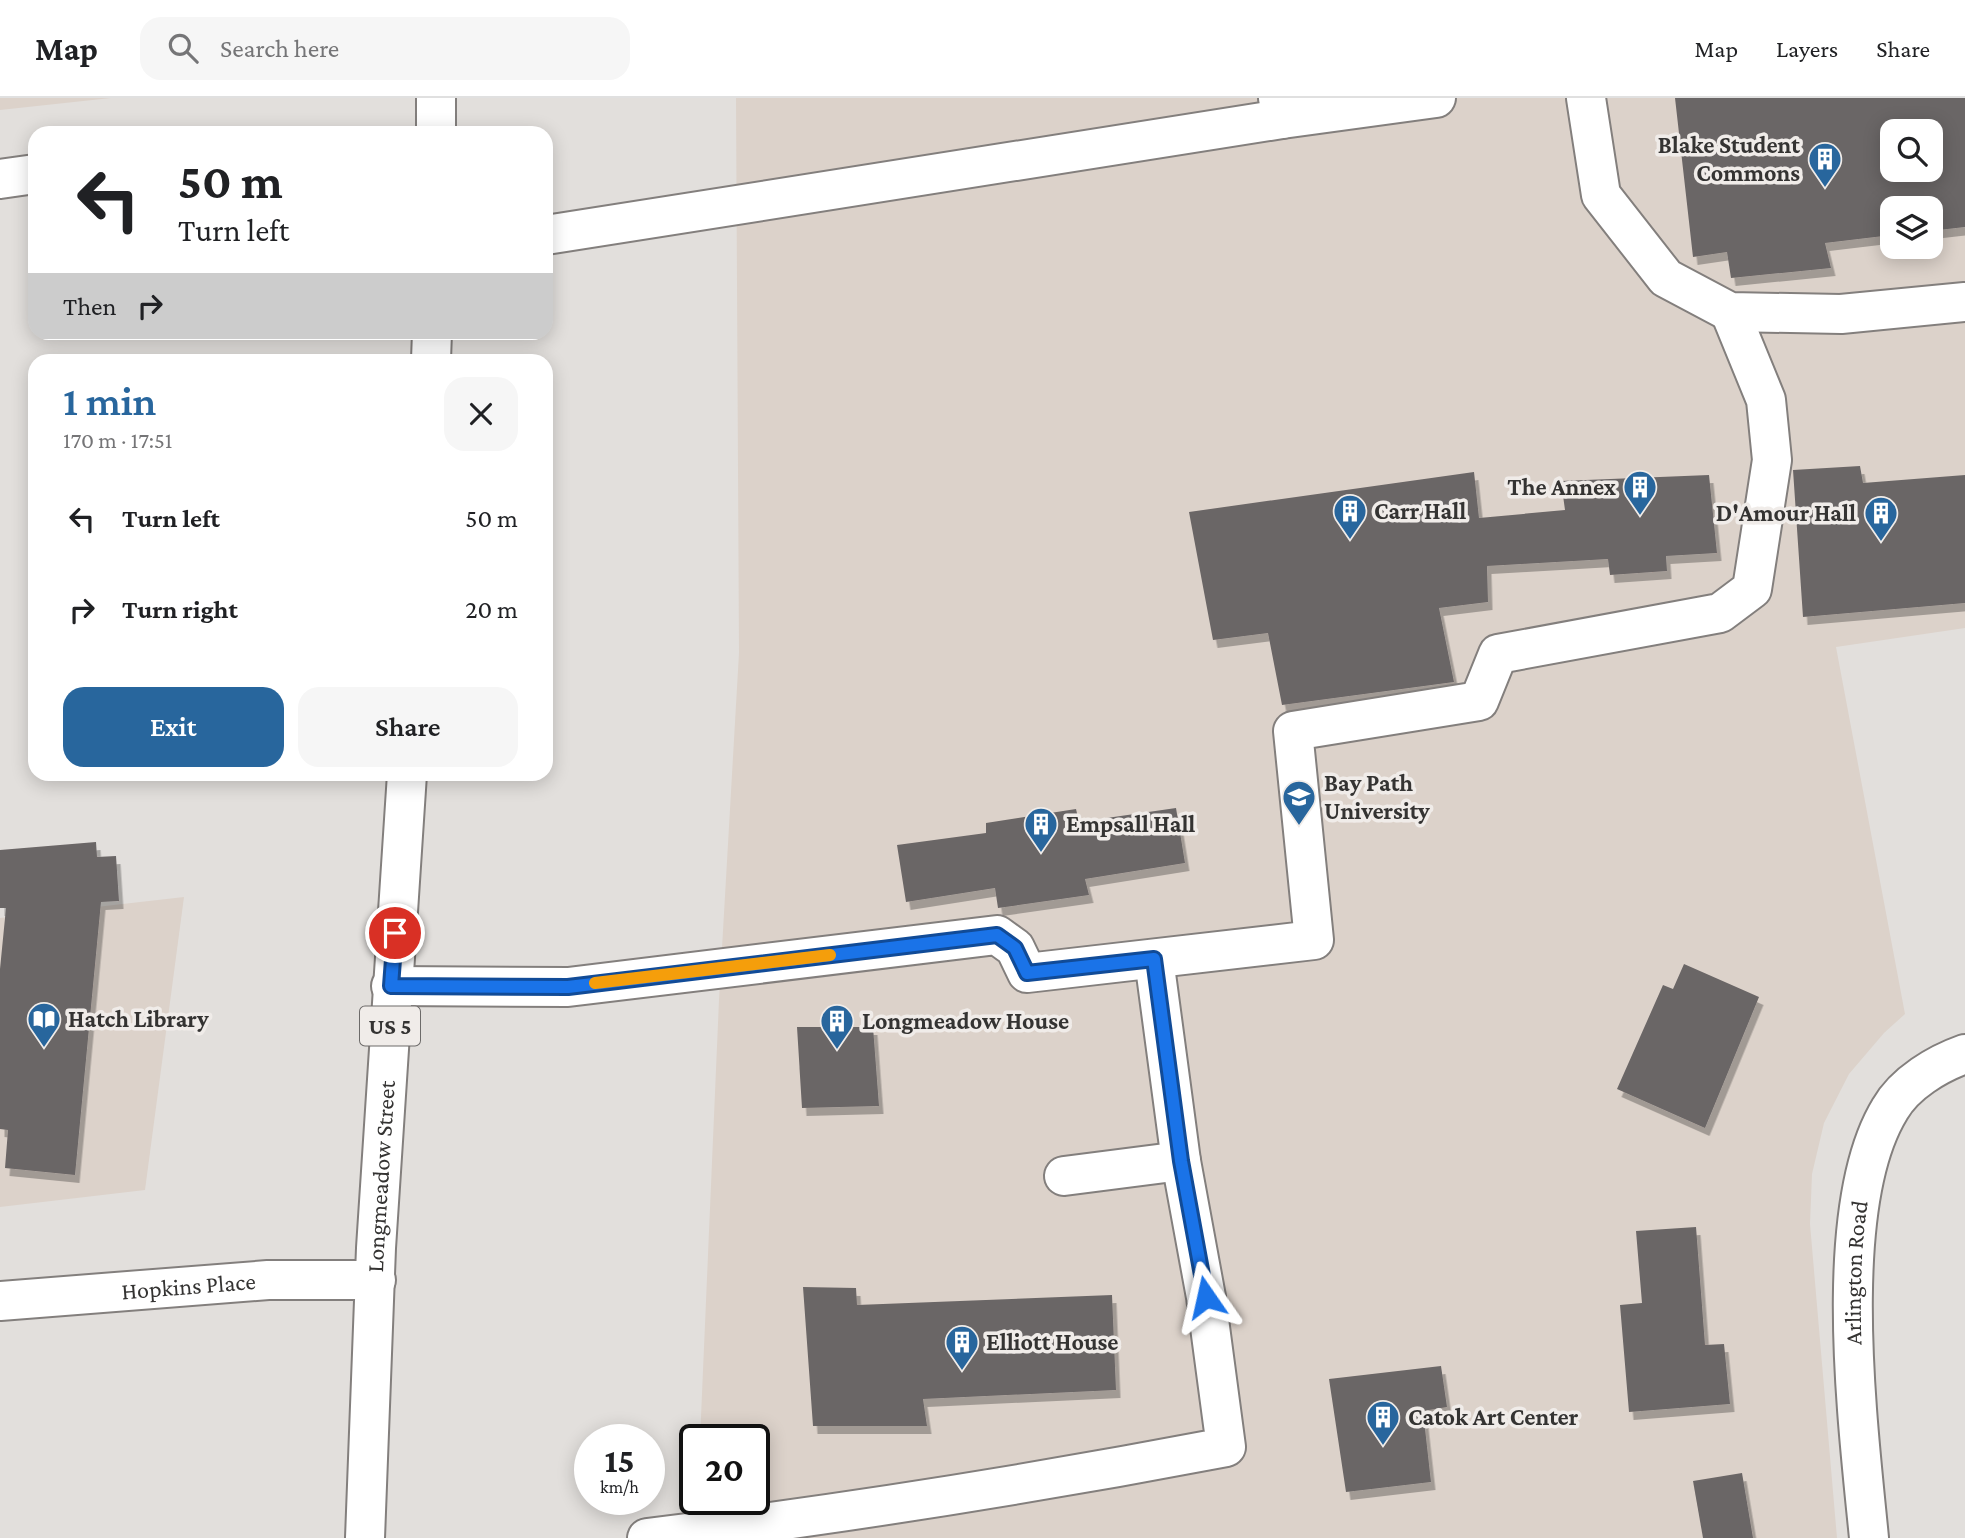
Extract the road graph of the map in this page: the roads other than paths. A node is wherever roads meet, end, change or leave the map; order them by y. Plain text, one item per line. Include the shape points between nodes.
1 (436, 98) edge
2 (1436, 98) edge
3 (1586, 98) edge
4 (1280, 108) edge
5 (436, 126) edge
6 (28, 175) edge
7 (0, 178) edge
8 (553, 234) edge
9 (1965, 302) edge
10 (1730, 313) junction
11 (406, 781) edge
12 (1154, 959) junction
13 (391, 986) junction
14 (1965, 1054) edge
15 (1181, 1161) junction
16 (1064, 1176) dead end
17 (376, 1280) junction
18 (0, 1301) edge
19 (365, 1538) edge
20 (647, 1538) edge
21 (1870, 1538) edge

1 - 5 street
2 - 4 street
3 - 10 street via 1601,195 1666,278
4 - 8 street
6 - 7 street
9 - 10 street via 1841,314
10 - 12 street via 1766,400 1772,460 1752,589 1720,613 1498,653 1479,701 1293,732 1314,940
11 - 13 street, Longmeadow Street / US 5
12 - 13 street via 1027,973 1015,948 997,935 568,987
12 - 15 street
13 - 17 street, Longmeadow Street / US 5
14 - 21 street, Arlington Road via 1920,1076 1890,1108 1869,1157 1855,1245 1855,1380
15 - 16 street
15 - 20 street via 1206,1297 1226,1447 1027,1485
17 - 18 street, Hopkins Place via 268,1280
17 - 19 street, Longmeadow Street / US 5

